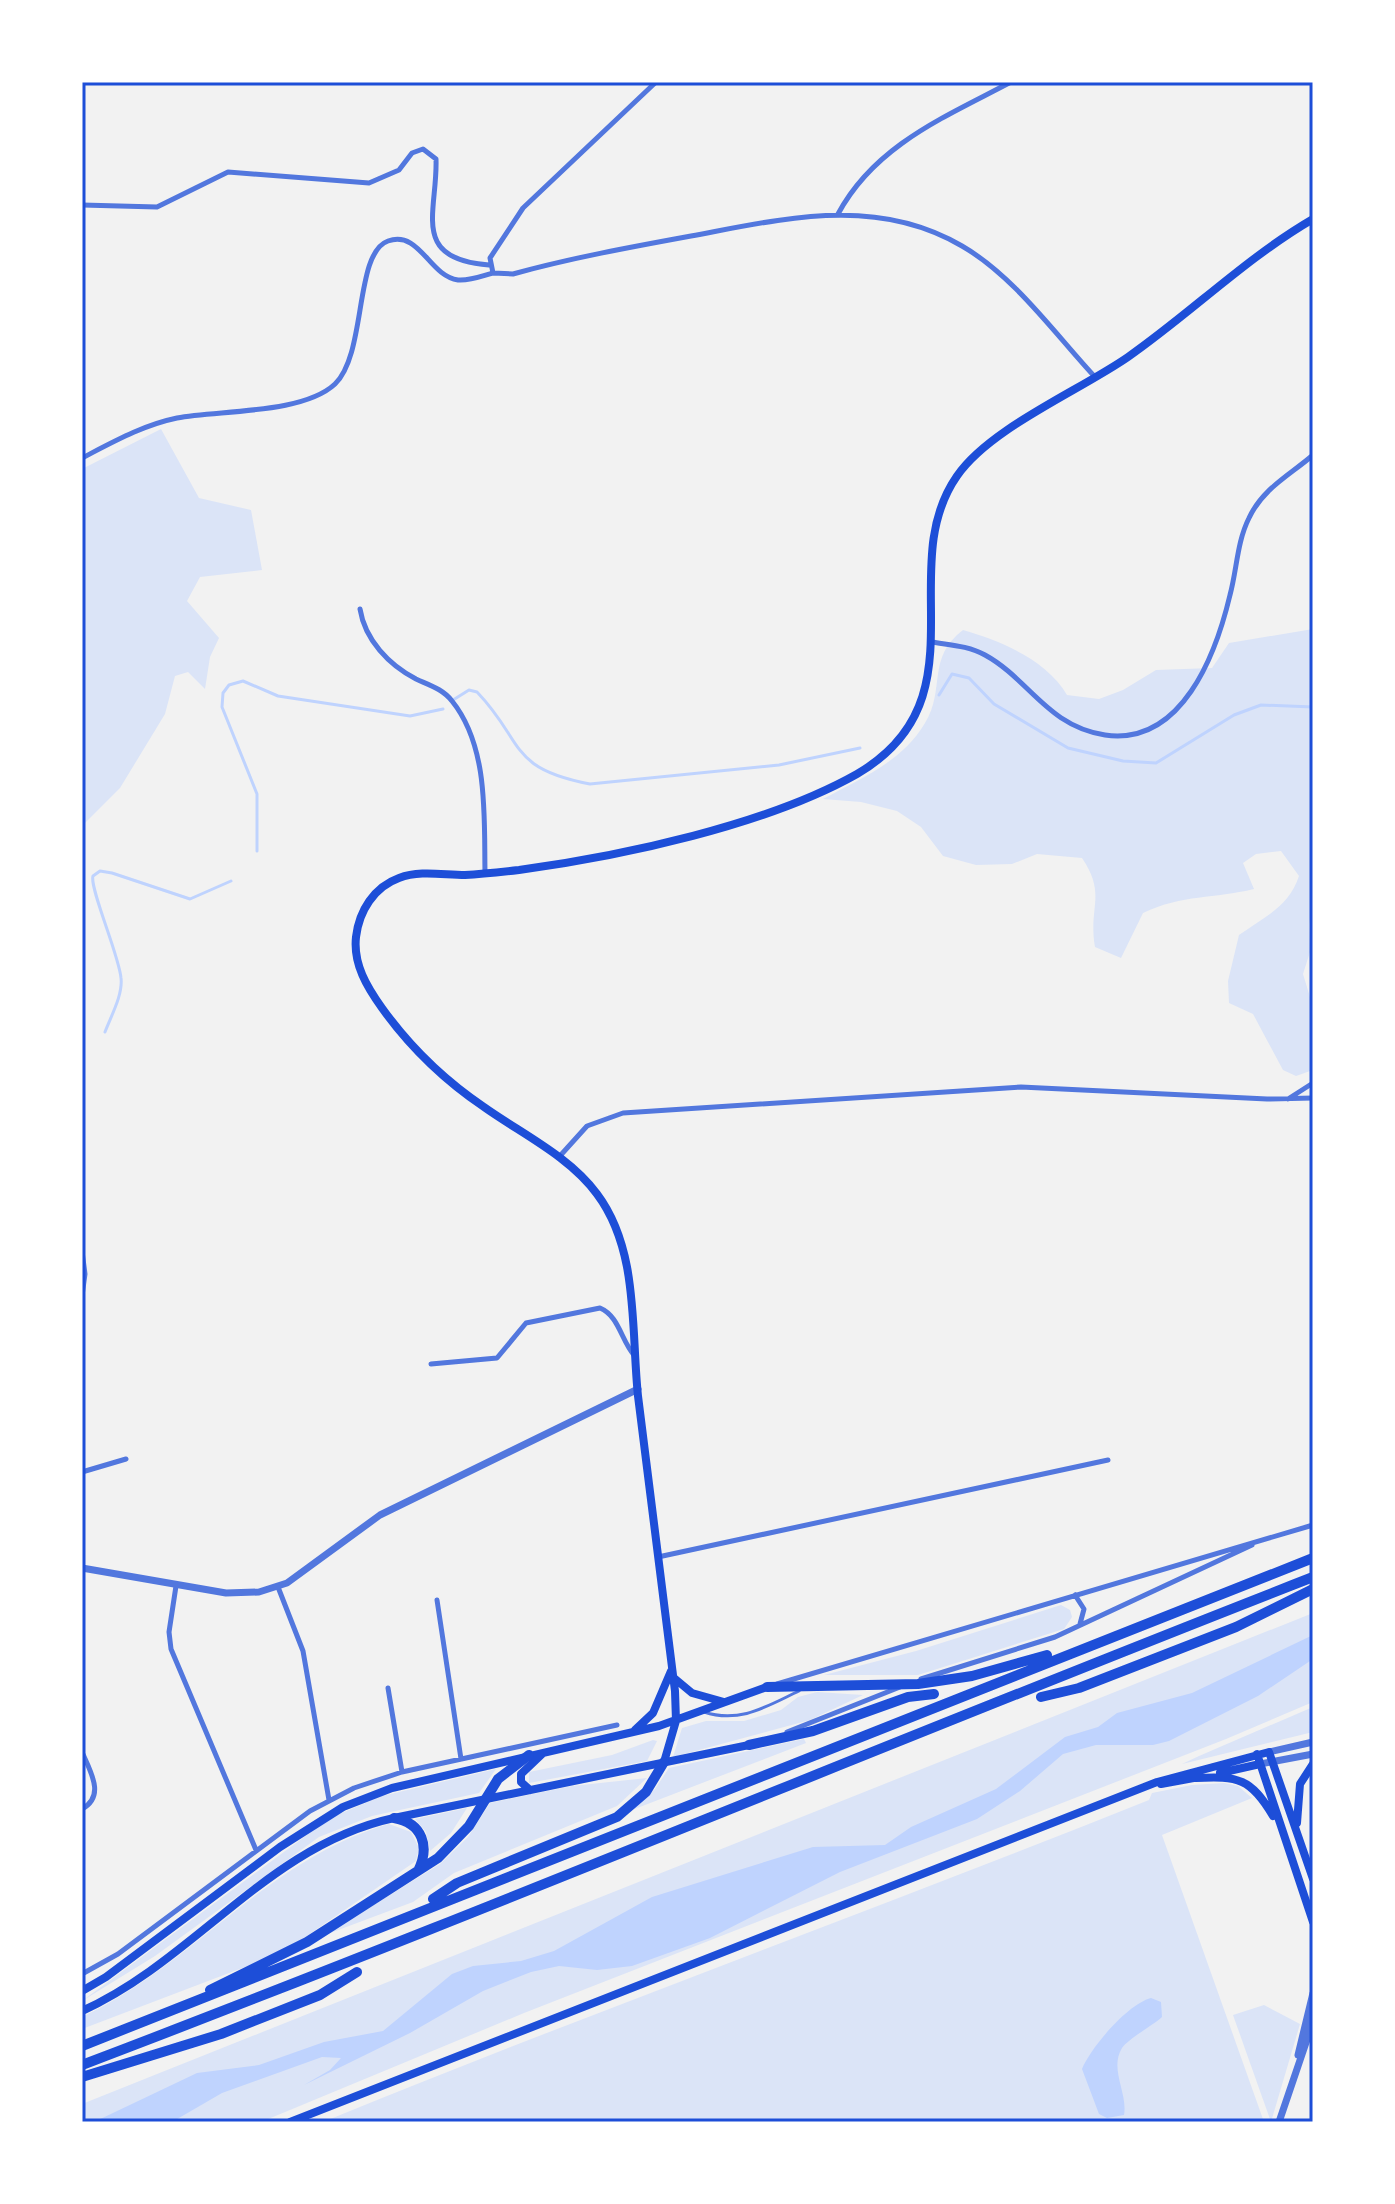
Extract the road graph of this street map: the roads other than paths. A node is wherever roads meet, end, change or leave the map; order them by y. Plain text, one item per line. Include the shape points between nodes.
1 (656, 82) edge
2 (1011, 82) edge
3 (82, 205) edge
4 (838, 214) junction
5 (1313, 219) edge
6 (489, 265) junction
7 (493, 273) junction
8 (1096, 378) junction
9 (1313, 455) edge
10 (82, 458) edge
11 (360, 609) dead end
12 (932, 642) junction
13 (485, 873) junction
14 (1313, 1083) edge
15 (1313, 1098) edge
16 (1287, 1099) junction
17 (558, 1158) junction
18 (82, 1251) edge
19 (82, 1296) edge
20 (636, 1357) junction
21 (431, 1364) dead end
22 (638, 1389) junction
23 (126, 1459) dead end
24 (1108, 1460) dead end
25 (82, 1472) edge
26 (1313, 1525) edge
27 (1271, 1537) junction
28 (658, 1557) junction
29 (1313, 1558) edge
30 (82, 1568) edge
31 (1313, 1577) edge
32 (176, 1586) junction
33 (278, 1587) junction
34 (1313, 1589) edge
35 (1074, 1594) junction
36 (437, 1600) dead end
37 (1077, 1628) junction
38 (1069, 1652) junction
39 (672, 1667) junction
40 (674, 1678) junction
41 (813, 1685) junction
42 (767, 1687) junction
43 (388, 1688) dead end
44 (934, 1694) dead end
45 (1041, 1697) dead end
46 (725, 1702) junction
47 (702, 1712) junction
48 (676, 1721) junction
49 (617, 1725) dead end
50 (630, 1733) junction
51 (1313, 1742) edge
52 (749, 1745) junction
53 (546, 1751) junction
54 (82, 1752) edge
55 (1269, 1752) junction
56 (1257, 1754) junction
57 (1313, 1754) edge
58 (529, 1755) junction
59 (461, 1759) junction
60 (664, 1762) junction
61 (1273, 1762) junction
62 (1260, 1764) junction
63 (1313, 1764) edge
64 (402, 1772) junction
65 (1196, 1778) junction
66 (1149, 1787) junction
67 (530, 1790) junction
68 (486, 1799) junction
69 (329, 1800) junction
70 (82, 1809) edge
71 (394, 1818) junction
72 (1283, 1834) junction
73 (1299, 1839) junction
74 (256, 1850) junction
75 (417, 1873) junction
76 (1313, 1879) edge
77 (433, 1899) dead end
78 (1313, 1922) edge
79 (357, 1972) dead end
80 (82, 1974) edge
81 (82, 1991) edge
82 (1313, 1993) edge
83 (82, 2011) edge
84 (1313, 2022) edge
85 (140, 2024) junction
86 (82, 2046) edge
87 (82, 2065) edge
88 (1297, 2065) junction
89 (82, 2077) edge
90 (290, 2122) edge
91 (1279, 2122) edge

1 - 6 street via 523,208
2 - 4 street via 894,148 860,180
3 - 6 street via 157,207 228,172 369,183 399,170 412,153 423,149 436,159 430,215 436,238 462,263
4 - 7 street via 782,218 513,274
4 - 8 street via 917,226 964,247 997,271
5 - 8 main road
6 - 7 street
7 - 10 street via 460,280 448,277 413,244 386,242 369,258 348,366 324,392 297,403 160,423
8 - 12 main road via 986,446 953,481 935,530
9 - 12 street via 1274,484 1252,511 1242,533 1227,609 1207,660 1188,697 1152,727 1117,736 1084,728 1047,708 984,654
11 - 13 street via 382,654 447,696 466,723 480,777
12 - 13 main road via 926,685 911,721 885,753 850,777 718,827 572,861
13 - 17 main road via 417,874 383,886 361,918 357,959 374,996 423,1057 470,1098
14 - 16 street
15 - 16 street
16 - 17 street via 1021,1087 623,1113 587,1126
17 - 20 main road via 594,1190 615,1225 626,1264
18 - 19 street
20 - 21 street via 614,1318 600,1308 526,1323 507,1350 486,1361
20 - 22 main road
22 - 28 main road
22 - 33 street via 380,1515 305,1573
23 - 25 street
24 - 28 street
26 - 27 street
27 - 35 street
27 - 37 street
28 - 39 main road
29 - 38 highway
30 - 32 street
31 - 87 highway
32 - 33 street via 239,1594
32 - 74 street via 171,1649
33 - 69 street via 303,1651
34 - 45 highway via 1224,1632 1079,1688
35 - 37 street via 1084,1613
35 - 42 street
36 - 59 street
37 - 52 street via 926,1677
38 - 41 highway via 960,1678
38 - 85 highway
39 - 40 main road
39 - 50 main road via 653,1713
40 - 46 main road via 692,1693
40 - 48 main road
41 - 42 highway
41 - 47 lane via 743,1715
42 - 46 main road
43 - 64 street
44 - 52 highway via 908,1697 813,1731
46 - 47 main road
47 - 48 main road
48 - 50 main road
48 - 60 main road
49 - 59 street
50 - 53 main road
51 - 55 street
52 - 60 main road
53 - 58 main road
53 - 67 main road via 521,1774
54 - 70 street via 96,1789 92,1802
55 - 56 main road
55 - 61 main road
56 - 62 main road
56 - 66 main road via 1177,1774
57 - 61 street
58 - 68 highway via 505,1772
58 - 81 main road via 378,1792 327,1815
59 - 64 street
60 - 67 main road
60 - 77 highway via 646,1792 617,1817 457,1883
61 - 62 street
61 - 73 main road
62 - 65 main road
62 - 72 main road
63 - 73 main road via 1296,1799
64 - 69 street
65 - 66 main road
65 - 72 main road via 1228,1777 1249,1785 1262,1796
66 - 90 main road
67 - 68 main road
68 - 71 main road
68 - 75 highway via 457,1841
69 - 74 street
71 - 75 highway via 411,1824 421,1836 424,1856
71 - 83 main road via 347,1832 289,1863 122,1989
72 - 78 main road
73 - 76 main road
74 - 80 street via 118,1954
75 - 85 highway via 307,1942
79 - 89 highway via 320,1995 221,2034
82 - 88 street
84 - 88 street
85 - 86 highway
88 - 91 street

